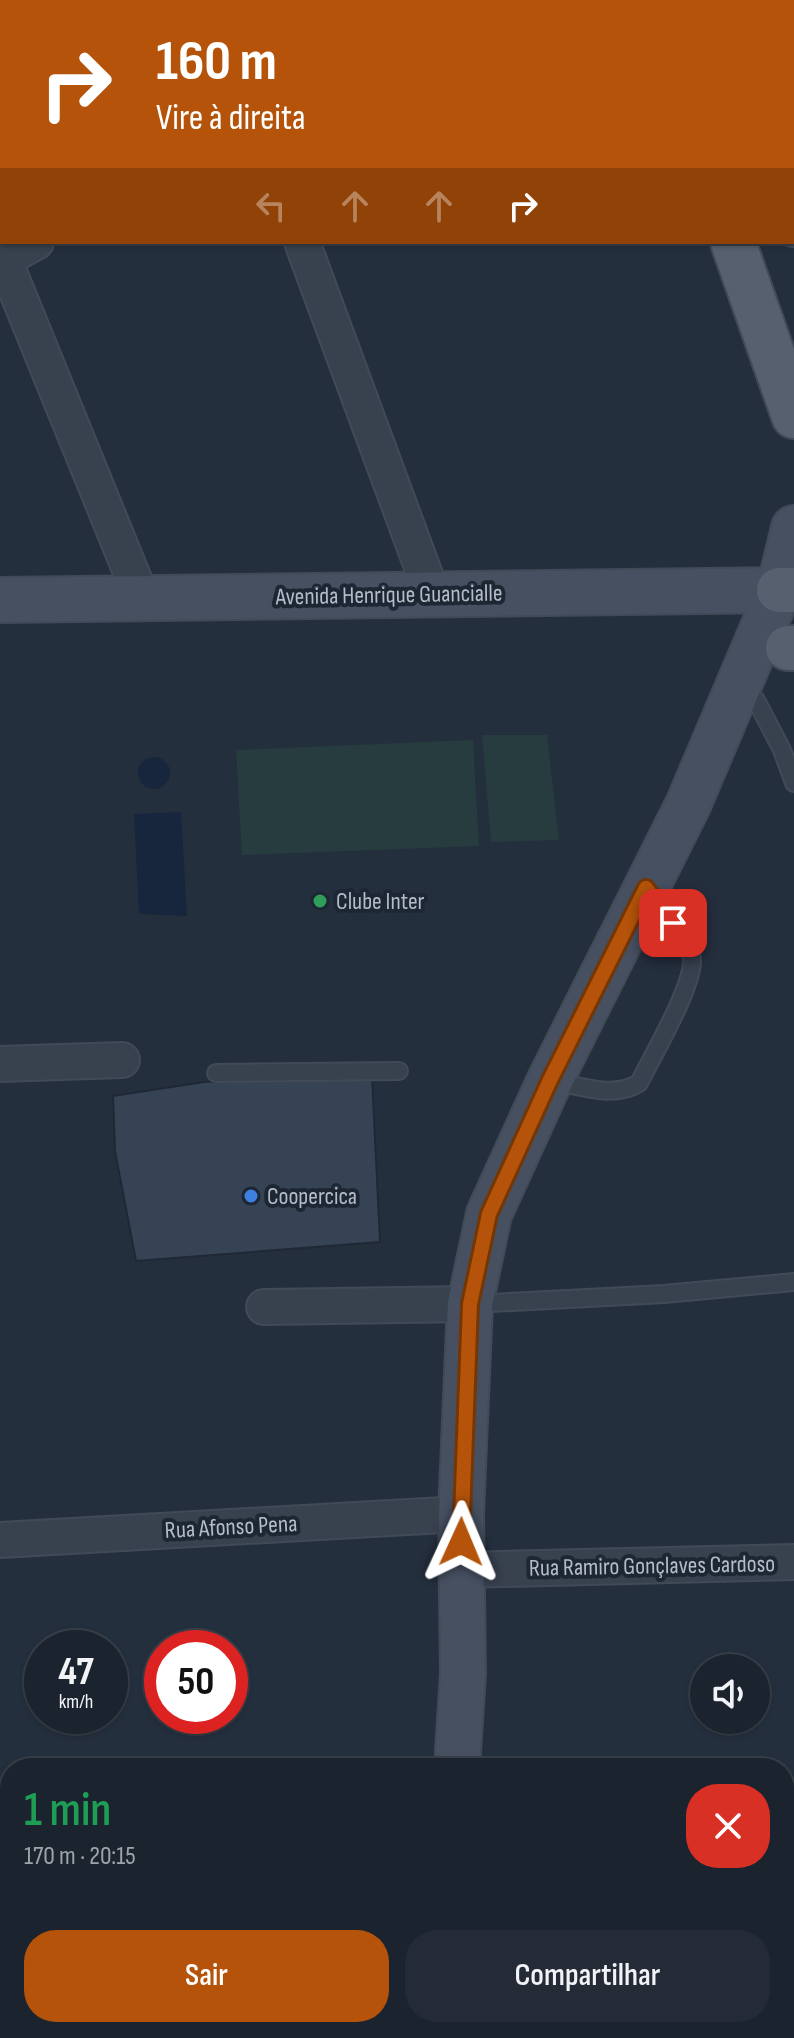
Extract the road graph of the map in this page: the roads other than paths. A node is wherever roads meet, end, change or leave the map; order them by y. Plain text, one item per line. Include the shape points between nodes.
1 (32, 244) edge
2 (303, 244) edge
3 (734, 244) edge
4 (2, 261) edge
5 (794, 416) edge
6 (794, 528) edge
7 (786, 590) edge
8 (432, 594) junction
9 (142, 599) junction
10 (0, 600) edge
11 (792, 646) edge
12 (756, 700) junction
13 (794, 783) edge
14 (688, 805) junction
15 (646, 888) junction
16 (122, 1060) dead end
17 (0, 1064) edge
18 (399, 1071) dead end
19 (216, 1073) dead end
20 (550, 1080) junction
21 (794, 1282) edge
22 (470, 1304) junction
23 (264, 1307) dead end
24 (461, 1514) junction
25 (0, 1540) edge
26 (794, 1562) edge
27 (461, 1570) junction
28 (458, 1758) edge

1 - 4 street
2 - 8 street
3 - 5 main road
4 - 9 street
6 - 7 main road
7 - 8 main road, Avenida Henrique Guancialle
7 - 14 main road
8 - 9 main road, Avenida Henrique Guancialle
9 - 10 main road, Avenida Henrique Guancialle
11 - 12 main road
12 - 13 lane
12 - 14 main road
14 - 15 main road
15 - 20 main road
15 - 20 lane via 686,940 692,960 689,980 639,1083 611,1092
16 - 17 street
18 - 19 lane
20 - 22 main road via 489,1214
21 - 22 lane
22 - 23 street
22 - 24 main road
24 - 25 street, Rua Afonso Pena
24 - 27 main road
26 - 27 street, Rua Ramiro Gonçlaves Cardoso
27 - 28 main road

